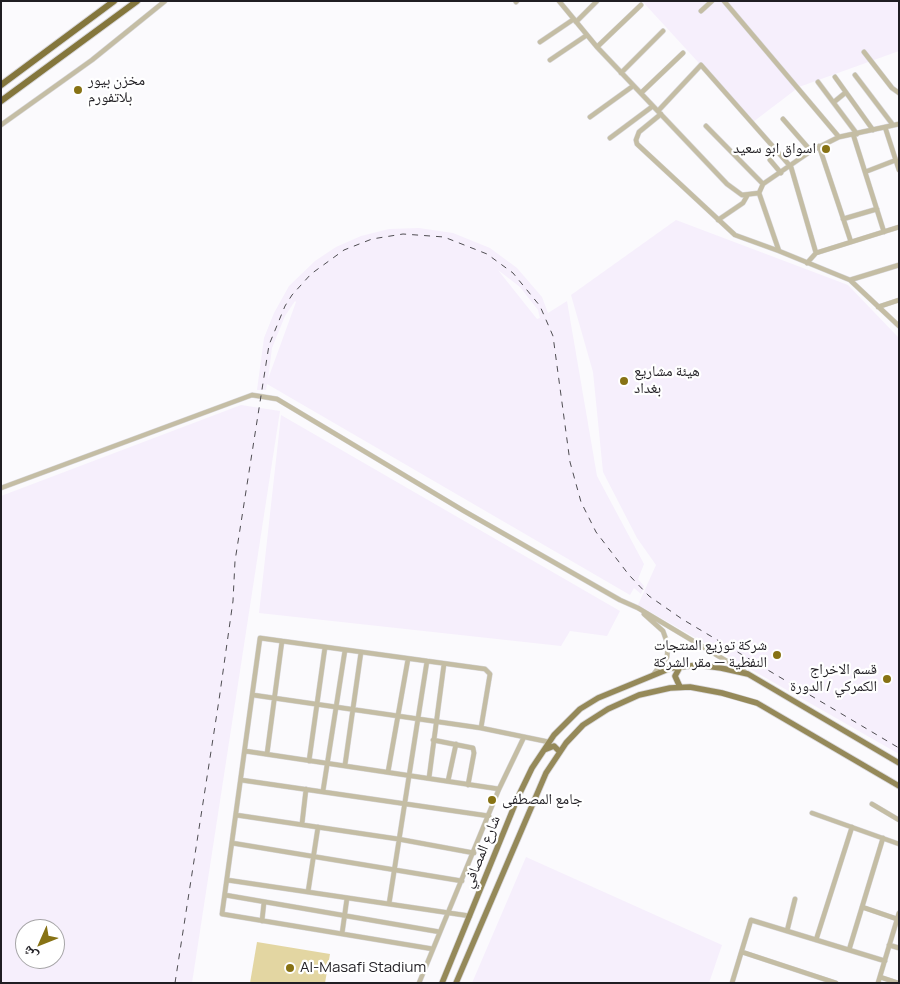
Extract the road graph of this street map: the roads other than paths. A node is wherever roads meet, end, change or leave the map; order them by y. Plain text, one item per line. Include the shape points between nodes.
1 (114, 1) edge
2 (136, 1) edge
3 (165, 1) edge
4 (597, 1) edge
5 (712, 1) edge
6 (724, 1) edge
7 (559, 2) edge
8 (641, 5) dead end
9 (701, 11) dead end
10 (575, 21) junction
11 (663, 31) dead end
12 (587, 35) junction
13 (540, 42) dead end
14 (596, 47) junction
15 (864, 52) dead end
16 (683, 53) dead end
17 (550, 60) dead end
18 (621, 72) junction
19 (855, 75) dead end
20 (834, 77) dead end
21 (818, 82) dead end
22 (1, 85) edge
23 (634, 86) junction
24 (845, 93) junction
25 (899, 93) edge
26 (641, 94) junction
27 (1, 101) edge
28 (834, 102) junction
29 (653, 106) junction
30 (659, 112) junction
31 (590, 117) dead end
32 (783, 119) dead end
33 (1, 125) edge
34 (896, 125) edge
35 (706, 126) dead end
36 (885, 127) junction
37 (873, 130) junction
38 (855, 134) junction
39 (839, 137) junction
40 (610, 138) dead end
41 (819, 146) junction
42 (811, 151) junction
43 (770, 160) dead end
44 (896, 160) junction
45 (791, 166) junction
46 (899, 170) edge
47 (865, 172) junction
48 (781, 173) junction
49 (763, 184) junction
50 (759, 193) junction
51 (747, 196) junction
52 (876, 209) junction
53 (843, 219) junction
54 (718, 220) junction
55 (899, 227) edge
56 (884, 232) junction
57 (851, 242) junction
58 (779, 251) junction
59 (816, 253) junction
60 (807, 263) junction
61 (899, 265) edge
62 (850, 280) junction
63 (899, 300) edge
64 (878, 307) junction
65 (899, 326) edge
66 (1, 488) edge
67 (638, 608) junction
68 (282, 641) junction
69 (325, 647) junction
70 (345, 650) junction
71 (362, 652) junction
72 (408, 659) junction
73 (427, 661) junction
74 (444, 664) junction
75 (680, 667) junction
76 (748, 674) junction
77 (651, 676) junction
78 (680, 687) junction
79 (253, 695) junction
80 (275, 698) junction
81 (318, 703) junction
82 (336, 706) junction
83 (352, 709) junction
84 (580, 709) junction
85 (398, 716) junction
86 (418, 718) junction
87 (436, 721) junction
88 (587, 722) junction
89 (480, 728) junction
90 (524, 736) junction
91 (434, 740) junction
92 (548, 742) junction
93 (456, 744) junction
94 (562, 750) junction
95 (245, 751) junction
96 (543, 751) junction
97 (268, 754) junction
98 (309, 761) junction
99 (899, 763) edge
100 (328, 764) junction
101 (344, 765) junction
102 (388, 772) junction
103 (409, 775) junction
104 (429, 778) junction
105 (241, 780) junction
106 (448, 781) junction
107 (468, 785) junction
108 (899, 786) edge
109 (306, 789) junction
110 (499, 790) junction
111 (324, 791) junction
112 (405, 803) junction
113 (872, 804) dead end
114 (812, 813) dead end
115 (236, 815) junction
116 (489, 816) junction
117 (899, 820) edge
118 (302, 824) junction
119 (318, 827) junction
120 (852, 827) junction
121 (398, 838) junction
122 (883, 838) junction
123 (232, 843) junction
124 (899, 844) edge
125 (474, 853) junction
126 (313, 856) junction
127 (394, 870) junction
128 (227, 880) junction
129 (462, 881) junction
130 (308, 892) junction
131 (224, 895) junction
132 (347, 898) junction
133 (795, 899) dead end
134 (264, 902) junction
135 (389, 904) junction
136 (862, 907) junction
137 (450, 911) junction
138 (470, 915) junction
139 (345, 916) junction
140 (898, 916) edge
141 (483, 918) junction
142 (262, 921) junction
143 (467, 923) junction
144 (478, 931) junction
145 (787, 931) junction
146 (440, 932) junction
147 (342, 934) junction
148 (816, 940) junction
149 (889, 945) junction
150 (899, 948) edge
151 (433, 949) junction
152 (849, 950) junction
153 (742, 952) junction
154 (884, 961) junction
155 (880, 977) junction
156 (419, 983) edge
157 (442, 983) edge
158 (456, 983) edge
159 (732, 983) edge
160 (836, 983) edge
161 (878, 983) edge
162 (898, 983) edge

1 - 22 highway
2 - 27 highway
3 - 33 street
4 - 10 street
5 - 9 street
6 - 39 street
7 - 10 street
8 - 14 street
10 - 12 street
10 - 13 street
11 - 18 street
12 - 14 street
12 - 17 street
14 - 18 street
15 - 25 street
16 - 26 street
18 - 23 street
19 - 34 street
20 - 24 street
21 - 28 street
23 - 26 street
23 - 31 street
24 - 28 street
24 - 37 street
26 - 29 street
28 - 38 street
29 - 30 street
29 - 40 street
30 - 45 street via 701,65
30 - 51 street via 727,184
30 - 54 street via 639,132 637,144
32 - 42 street
34 - 36 street
35 - 49 street
36 - 37 street
36 - 44 street
37 - 38 street
38 - 39 street
38 - 47 street
39 - 41 street
41 - 42 street
41 - 53 street
42 - 45 street
43 - 48 street
44 - 46 street
44 - 47 street
45 - 48 street
45 - 59 street
47 - 52 street
48 - 49 street
49 - 50 street
50 - 51 street
50 - 58 street
51 - 54 street via 743,203
52 - 53 street
52 - 56 street
53 - 57 street
54 - 58 street via 735,235
55 - 56 street
56 - 57 street
57 - 59 street
58 - 60 street
59 - 60 street
60 - 62 street
61 - 62 street
62 - 64 street
63 - 64 street
64 - 65 street
66 - 67 street via 252,395 277,399 464,511
67 - 76 street
67 - 77 street via 663,631 668,645 667,657
68 - 69 street
68 - 79 street via 260,638
68 - 80 street
69 - 70 street
69 - 81 street
70 - 71 street
70 - 82 street
71 - 72 street
71 - 83 street
72 - 73 street
72 - 85 street
73 - 74 street
73 - 86 street
74 - 87 street
74 - 89 street via 488,671
75 - 76 main road, شارع المصافي via 698,665
75 - 77 main road, شارع المصافي
75 - 78 main road via 675,676
76 - 99 main road, شارع المصافي
77 - 84 main road, شارع المصافي
78 - 88 main road, شارع المصافي via 639,695
78 - 108 main road, شارع المصافي via 722,693 757,703
79 - 80 street
79 - 95 street
80 - 81 street
80 - 97 street
81 - 82 street
81 - 98 street
82 - 83 street
82 - 100 street
83 - 85 street
83 - 101 street
84 - 88 main road via 581,717
84 - 92 main road, شارع المصافي
85 - 86 street
85 - 102 street
86 - 87 street
86 - 103 street
87 - 89 street
87 - 91 street
88 - 94 main road, شارع المصافي
89 - 90 street
90 - 92 street
90 - 110 street
91 - 93 street
91 - 104 street
92 - 94 main road
92 - 96 main road, شارع المصافي
93 - 106 street
93 - 107 street via 473,748
94 - 96 main road via 552,745
94 - 141 main road, شارع المصافي via 546,773
95 - 97 street
95 - 105 street
96 - 138 main road, شارع المصافي via 518,797
97 - 98 street
98 - 100 street
100 - 101 street
100 - 111 street
101 - 102 street
102 - 103 street
103 - 104 street
103 - 112 street
104 - 106 street
105 - 109 street
105 - 115 street
106 - 107 street
107 - 110 street
109 - 111 street
109 - 118 street
110 - 116 street
111 - 112 street
112 - 116 street
112 - 121 street
113 - 117 street
114 - 120 street
115 - 118 street
115 - 123 street
116 - 125 street
118 - 119 street
119 - 121 street
119 - 126 street
120 - 122 street
120 - 148 street
121 - 125 street
121 - 127 street
122 - 124 street
122 - 136 street
123 - 126 street
123 - 128 street
125 - 129 street
126 - 127 street
126 - 130 street
127 - 129 street
127 - 135 street
128 - 130 street
128 - 131 street
129 - 137 street
130 - 132 street
131 - 134 street
131 - 142 street via 222,914
132 - 135 street
132 - 139 street
133 - 145 street
134 - 139 street
134 - 142 street
135 - 137 street
136 - 140 street
136 - 152 street
137 - 138 street
137 - 146 street
138 - 141 main road
138 - 143 main road, شارع المصافي
139 - 146 street
139 - 147 street
140 - 149 street
141 - 144 main road, شارع المصافي
142 - 147 street
143 - 144 main road via 473,924
143 - 157 main road, شارع المصافي
144 - 158 main road, شارع المصافي
145 - 148 street
145 - 153 street via 751,920
146 - 151 street
147 - 151 street
148 - 152 street
149 - 150 street
149 - 154 street
151 - 156 street
152 - 154 street
153 - 159 street
153 - 160 street
154 - 155 street
155 - 161 street
155 - 162 street

